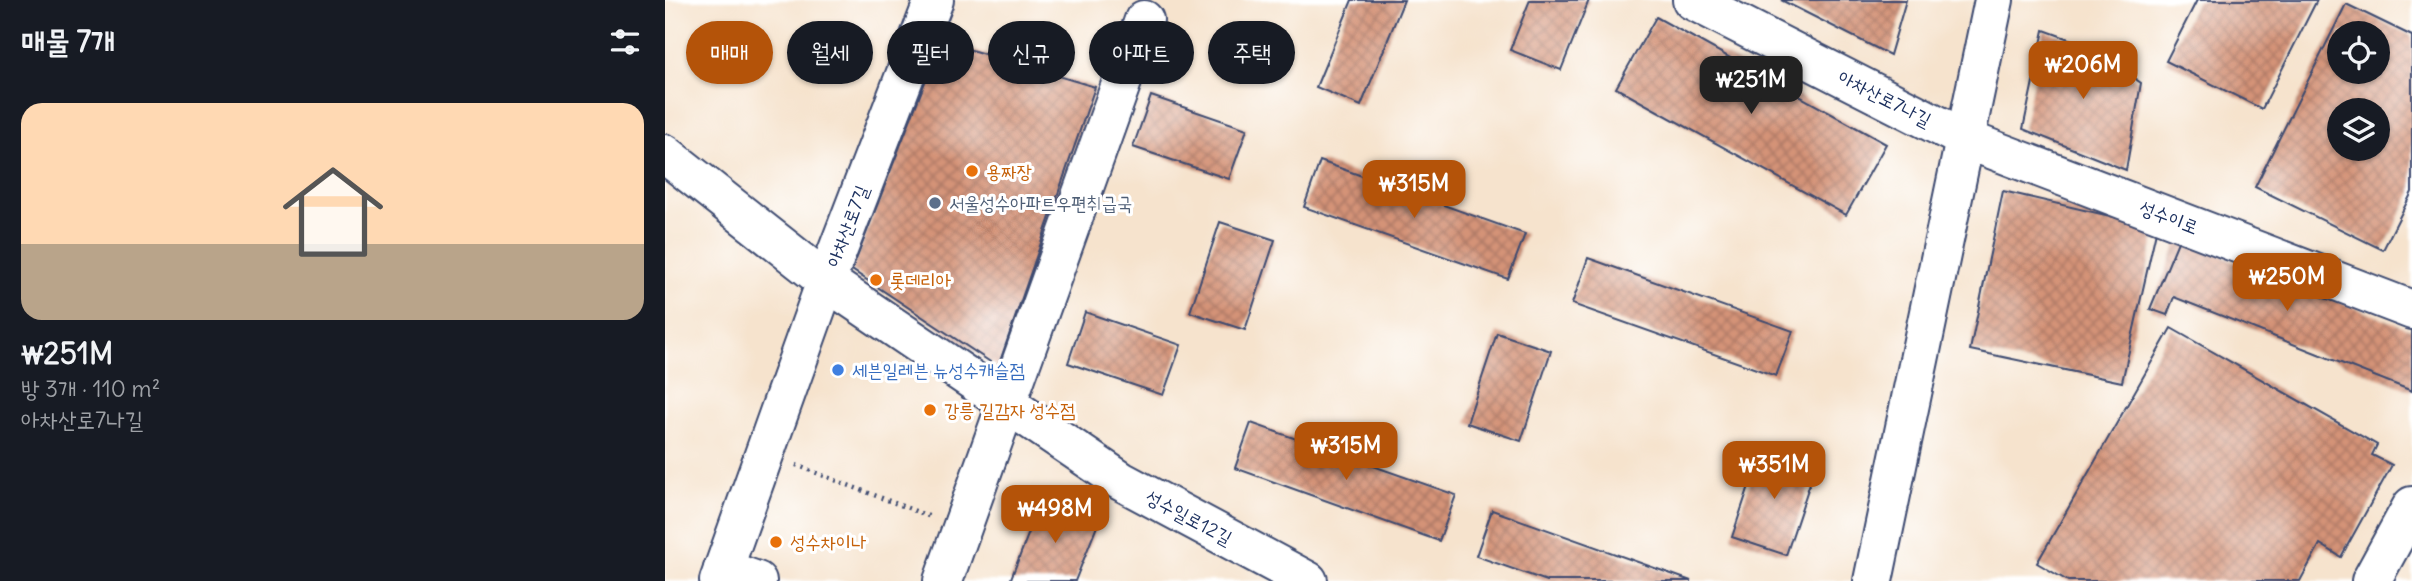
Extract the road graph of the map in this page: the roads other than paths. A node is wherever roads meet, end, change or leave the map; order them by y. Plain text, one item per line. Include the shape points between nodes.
1 (934, 0) edge
2 (1692, 0) edge
3 (1994, 0) edge
4 (1144, 20) dead end
5 (1965, 139) junction
6 (665, 154) edge
7 (826, 281) junction
8 (2412, 310) edge
9 (1007, 404) junction
10 (2412, 506) edge
11 (733, 577) edge
12 (943, 581) edge
13 (1307, 581) edge
14 (1873, 581) edge
15 (2371, 581) edge

1 - 7 street, 아차산로7길
2 - 5 street, 아차산로7나길
3 - 5 street
4 - 9 street
5 - 8 street, 성수이로
5 - 14 street
6 - 7 street, 성수일로12길
7 - 9 street, 성수일로12길
7 - 11 street, 아차산로7길 via 766,453
9 - 12 street
9 - 13 street, 성수일로12길 via 1121,481
10 - 15 street

